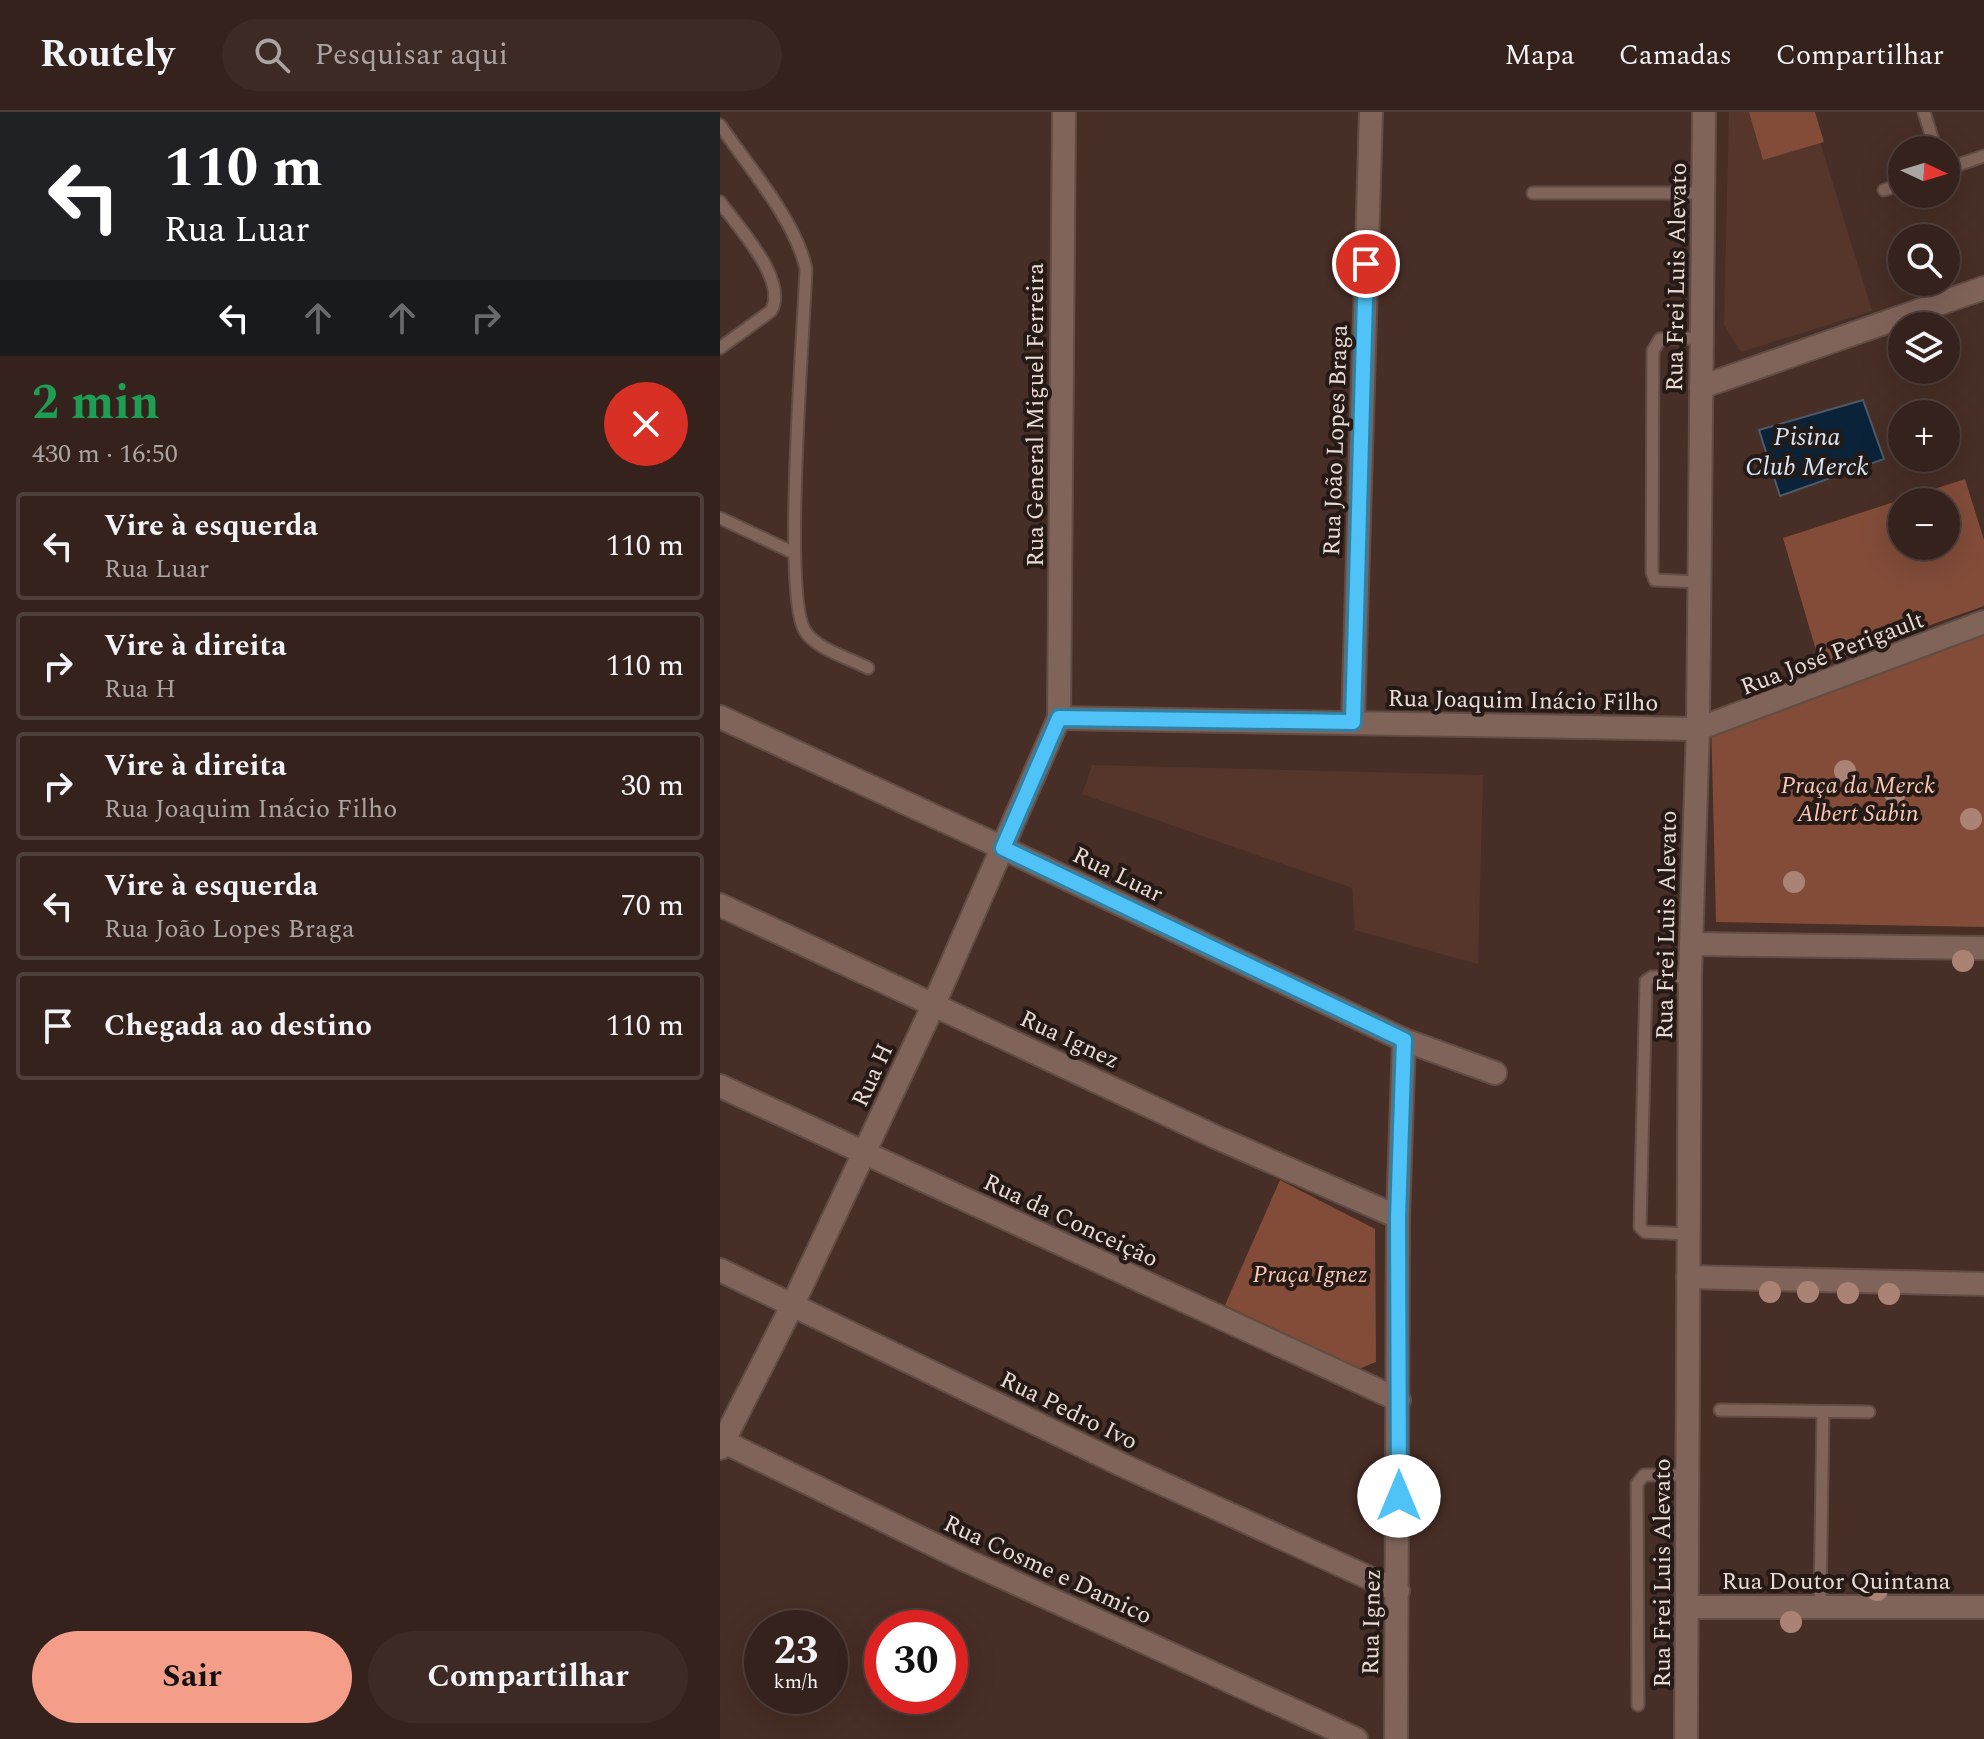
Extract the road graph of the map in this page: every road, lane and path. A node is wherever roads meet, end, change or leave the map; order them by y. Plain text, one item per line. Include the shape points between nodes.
1 (1064, 112) edge
2 (1371, 112) edge
3 (1704, 112) edge
4 (1924, 112) edge
5 (720, 125) edge
6 (1932, 136) edge
7 (1984, 156) edge
8 (1960, 164) edge
9 (1888, 189) edge
10 (1884, 190) dead end
11 (1533, 193) dead end
12 (1703, 193) junction
13 (720, 202) edge
14 (1984, 288) edge
15 (1701, 338) junction
16 (720, 348) edge
17 (1701, 387) junction
18 (720, 518) edge
19 (794, 553) junction
20 (1699, 582) junction
21 (1984, 622) edge
22 (868, 668) dead end
23 (720, 717) edge
24 (1059, 718) junction
25 (1353, 722) junction
26 (1698, 729) junction
27 (1003, 848) junction
28 (720, 905) edge
29 (1691, 944) junction
30 (1984, 948) edge
31 (1690, 977) junction
32 (934, 1004) junction
33 (1404, 1040) junction
34 (1495, 1073) dead end
35 (720, 1086) edge
36 (864, 1151) junction
37 (1398, 1217) junction
38 (1688, 1234) junction
39 (720, 1270) edge
40 (1688, 1277) junction
41 (1984, 1284) edge
42 (793, 1304) junction
43 (1399, 1400) junction
44 (1720, 1410) dead end
45 (1823, 1412) junction
46 (1869, 1412) dead end
47 (721, 1443) edge
48 (1688, 1475) junction
49 (1398, 1591) junction
50 (1689, 1607) junction
51 (1820, 1607) junction
52 (1984, 1607) edge
53 (1638, 1705) dead end
54 (1356, 1739) edge
55 (1396, 1739) edge
56 (1686, 1739) edge

1 - 24 street, Rua General Miguel Ferreira
2 - 25 street, Rua João Lopes Braga
3 - 12 street, Rua Frei Luis Alevato
4 - 6 lane
5 - 19 lane via 796,240 806,269
7 - 8 lane
9 - 10 lane
11 - 12 lane
12 - 15 street, Rua Frei Luis Alevato
13 - 16 lane via 775,281 776,304
14 - 17 street
15 - 17 street, Rua Frei Luis Alevato
15 - 20 lane via 1660,339 1653,366 1652,572 1662,582
17 - 20 street, Rua Frei Luis Alevato
18 - 19 lane
19 - 22 lane via 805,631
20 - 26 street, Rua Frei Luis Alevato
21 - 26 street, Rua José Perigault
23 - 27 street, Rua Luar
24 - 25 street, Rua Joaquim Inácio Filho
24 - 27 street, Rua H
25 - 26 street, Rua Joaquim Inácio Filho
26 - 29 street, Rua Frei Luis Alevato
27 - 32 street, Rua H
27 - 33 street, Rua Luar
28 - 32 street, Rua Ignez
29 - 30 street
29 - 31 street, Rua Frei Luis Alevato
31 - 38 street, Rua Frei Luis Alevato
31 - 38 lane via 1646,981 1640,1227 1645,1232
32 - 36 street, Rua H
32 - 37 street, Rua Ignez
33 - 34 street, Rua Luar
33 - 37 street, Rua Ignez
35 - 36 street, Rua da Conceição
36 - 42 street, Rua H
36 - 43 street, Rua da Conceição
37 - 43 street, Rua Ignez
38 - 40 street, Rua Frei Luis Alevato
39 - 42 street, Rua Pedro Ivo
40 - 41 street
40 - 48 street, Rua Frei Luis Alevato
42 - 47 street, Rua H
42 - 49 street, Rua Pedro Ivo via 1122,1465
43 - 49 street, Rua Ignez
44 - 45 lane
45 - 46 lane
45 - 51 lane
47 - 54 street, Rua Cosme e Damico
48 - 50 street, Rua Frei Luis Alevato
48 - 53 lane via 1644,1475 1637,1484
49 - 55 street, Rua Ignez
50 - 51 street, Rua Doutor Quintana
50 - 56 street, Rua Frei Luis Alevato
51 - 52 street, Rua Doutor Quintana

